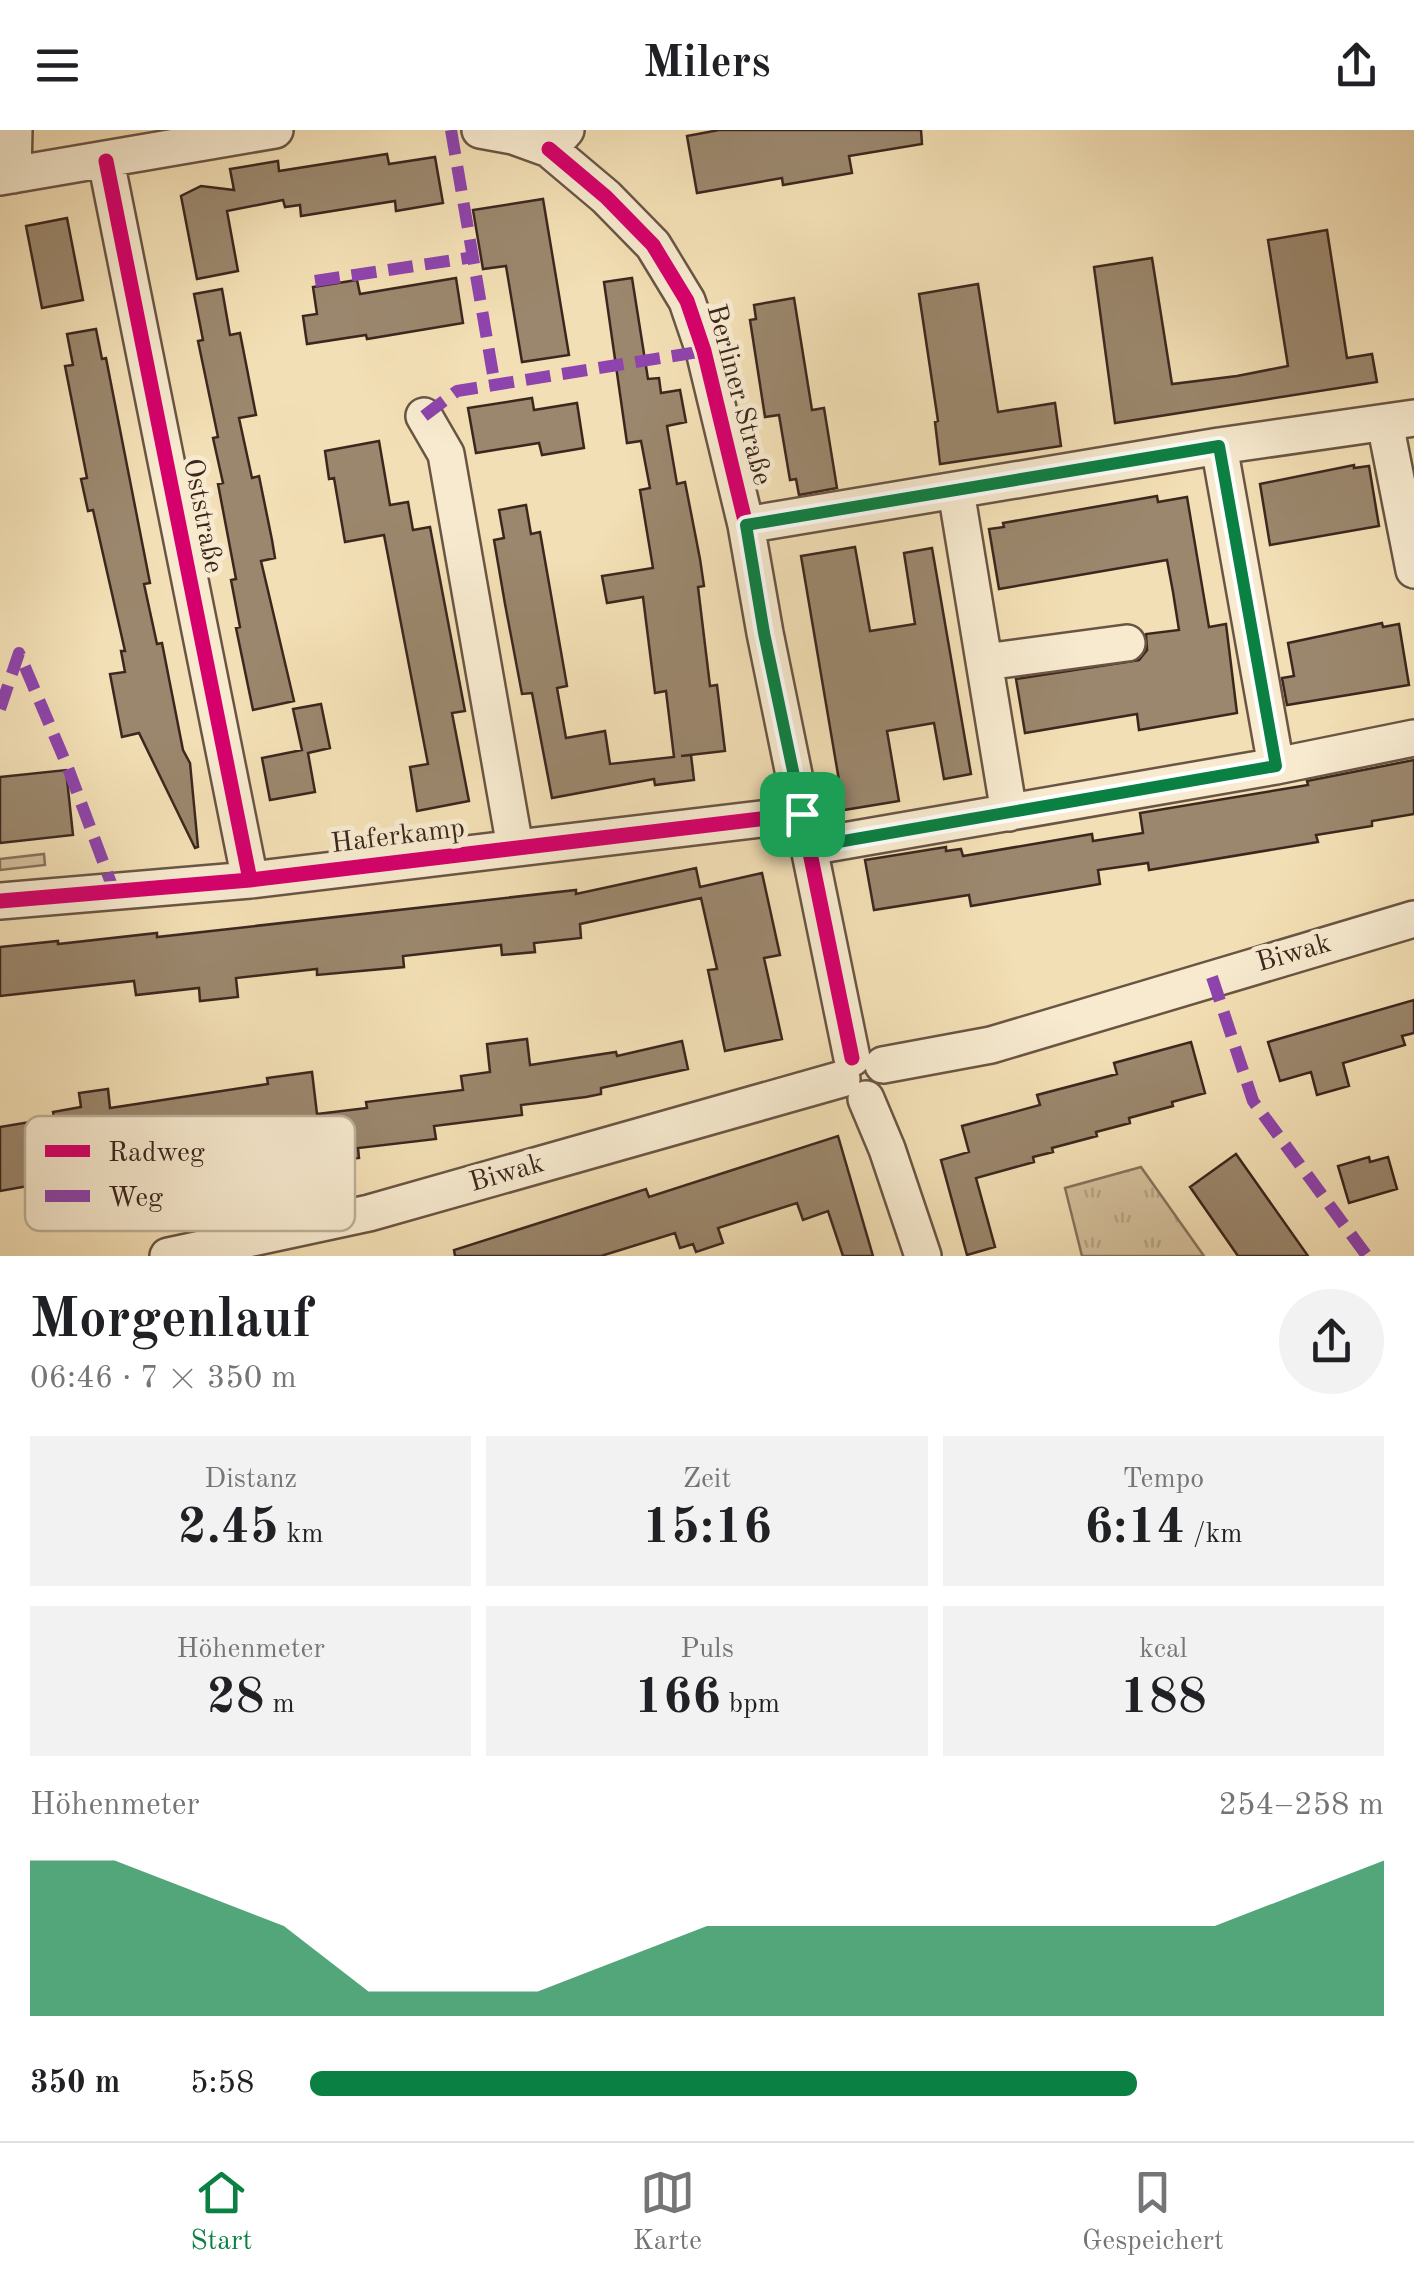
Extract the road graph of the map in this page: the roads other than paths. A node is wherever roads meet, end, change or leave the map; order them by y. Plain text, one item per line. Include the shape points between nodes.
1 (14, 130) edge
2 (275, 130) edge
3 (480, 130) edge
4 (558, 139) edge
5 (106, 161) junction
6 (7, 176) edge
7 (424, 416) dead end
8 (1400, 420) edge
9 (1219, 446) junction
10 (956, 491) junction
11 (746, 525) junction
12 (1414, 570) edge
13 (1127, 643) dead end
14 (986, 662) junction
15 (1414, 738) edge
16 (1276, 766) junction
17 (1009, 813) junction
18 (805, 831) junction
19 (514, 847) junction
20 (250, 880) junction
21 (0, 901) edge
22 (1414, 920) edge
23 (861, 1075) junction
24 (355, 1217) edge
25 (288, 1231) edge
26 (168, 1256) edge
27 (923, 1256) edge

1 - 6 street
2 - 5 street
3 - 4 street
4 - 11 street, Berliner Straße via 652,245 687,301
5 - 6 street
5 - 20 street, Oststraße
7 - 19 street via 446,454
8 - 9 street
8 - 12 street
9 - 10 street
9 - 16 street
10 - 11 street
10 - 14 street
11 - 18 street, Berliner Straße
13 - 14 street
14 - 17 street
15 - 16 street, Haferkamp
16 - 17 street, Haferkamp
17 - 18 street, Haferkamp
18 - 19 street, Haferkamp
18 - 23 street, Berliner Straße
19 - 20 street, Haferkamp
20 - 21 street, Haferkamp
22 - 23 street, Biwak via 990,1045
23 - 24 street, Biwak
23 - 27 street, Berliner Straße
25 - 26 street, Biwak

